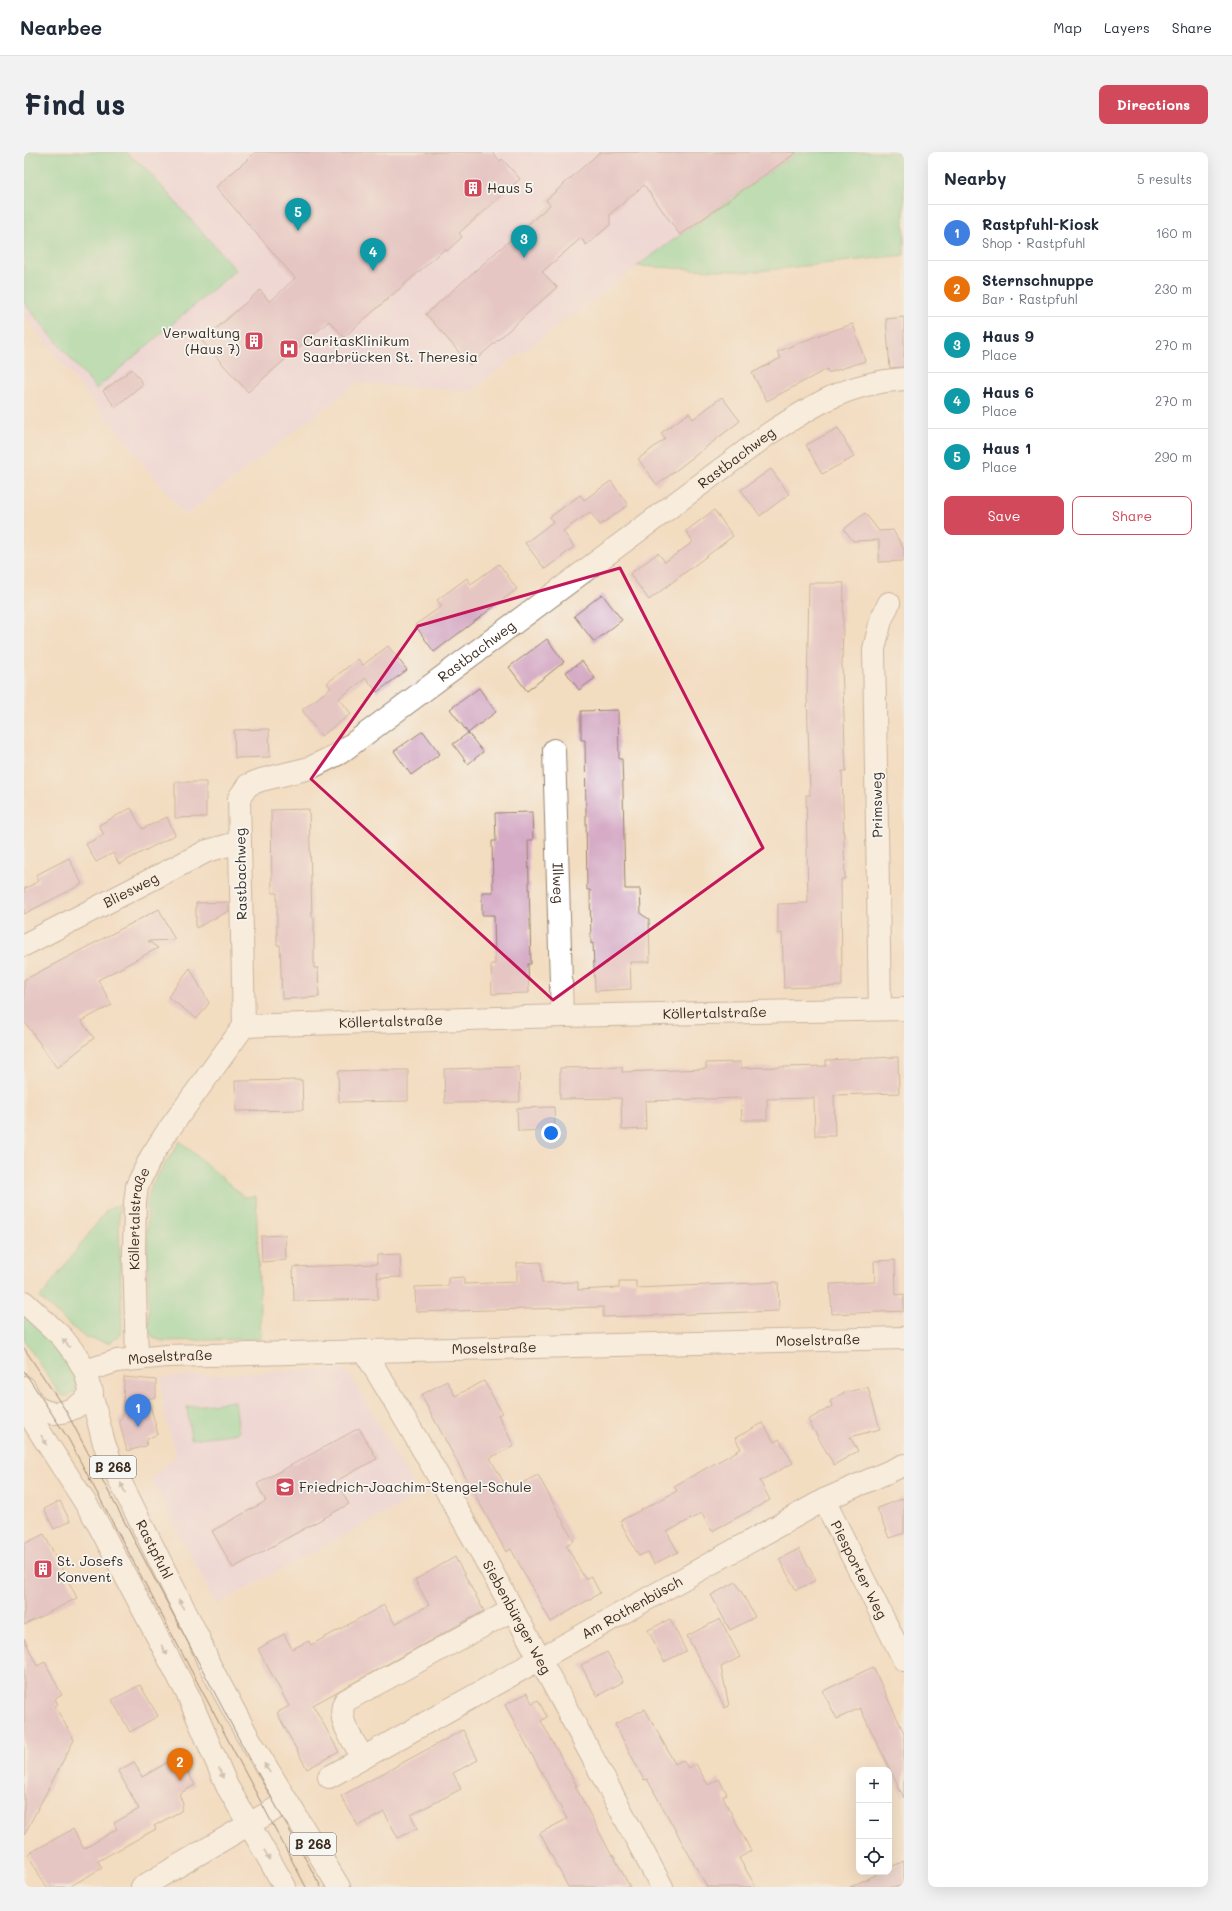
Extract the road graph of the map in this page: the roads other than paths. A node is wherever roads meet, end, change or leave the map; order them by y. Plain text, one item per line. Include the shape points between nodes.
1 (904, 379) edge
2 (889, 603) dead end
3 (554, 750) dead end
4 (240, 842) junction
5 (24, 945) edge
6 (880, 1009) junction
7 (904, 1009) edge
8 (562, 1016) junction
9 (244, 1026) junction
10 (24, 1302) edge
11 (904, 1338) edge
12 (364, 1351) junction
13 (137, 1359) junction
14 (85, 1371) junction
15 (24, 1387) edge
16 (92, 1392) junction
17 (24, 1406) edge
18 (904, 1465) edge
19 (824, 1500) junction
20 (512, 1610) junction
21 (539, 1659) junction
22 (904, 1660) edge
23 (363, 1758) junction
24 (329, 1777) dead end
25 (287, 1802) junction
26 (249, 1823) junction
27 (142, 1887) edge
28 (285, 1887) edge
29 (339, 1887) edge
30 (662, 1887) edge

1 - 4 street, Rastbachweg via 858,387 828,398 800,414 767,435 340,753 310,768 248,785 240,798
2 - 6 street, Primsweg via 881,620 874,649
3 - 8 street, Illweg
4 - 5 street, Bliesweg via 207,851
4 - 9 street, Rastbachweg
6 - 7 street, Köllertalstraße
6 - 8 street, Köllertalstraße
8 - 9 street, Köllertalstraße
9 - 13 street, Köllertalstraße via 167,1132 151,1157 138,1186 134,1252
14 -> 10 street, Rastpfuhl / B 268 via 62,1338
11 - 12 street, Moselstraße
12 - 13 street, Moselstraße
12 - 20 street, Siebenbürger Weg
13 - 14 street, Moselstraße
14 - 16 street, Rastpfuhl / B 268
15 - 16 street via 38,1408 51,1412 66,1411 78,1406
25 -> 16 street, Rastpfuhl / B 268 via 209,1664 128,1498 104,1443
17 -> 26 street, B 268 via 50,1451 96,1520 188,1695 223,1779
18 - 19 street, Am Rothenbüsch
19 - 21 street, Am Rothenbüsch
19 - 22 street, Piesporter Weg
20 - 21 street, Siebenbürger Weg
20 - 23 street via 345,1701 341,1708 342,1718
21 - 23 street, Am Rothenbüsch
21 - 30 street, Siebenbürger Weg
23 - 24 street, Am Rothenbüsch
25 - 26 street
25 - 29 street, B 268
26 - 27 street
26 -> 28 street, B 268

